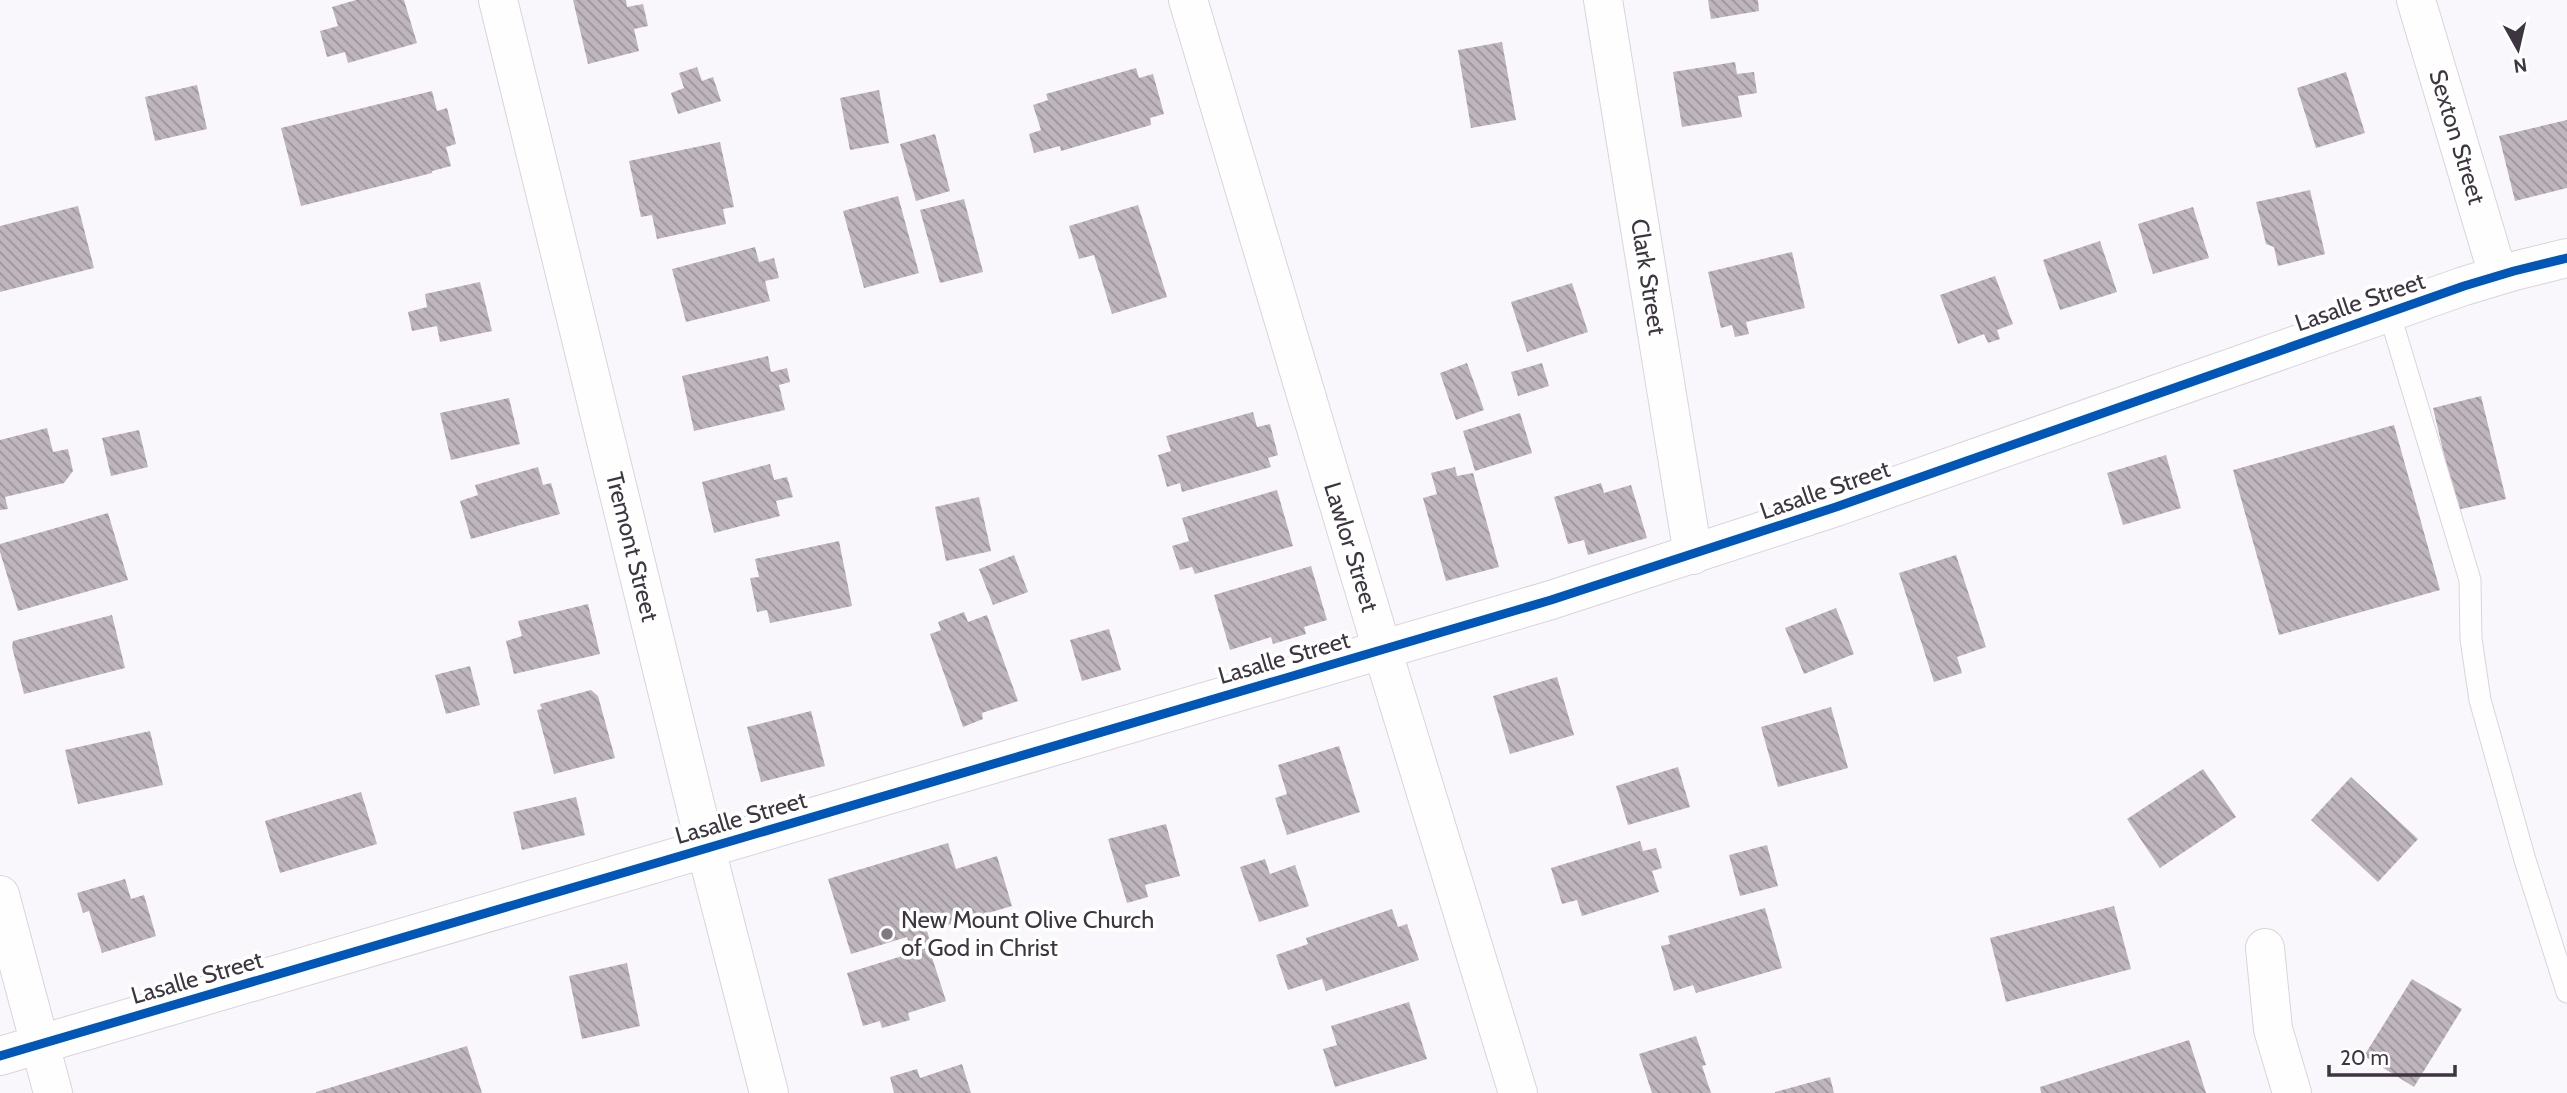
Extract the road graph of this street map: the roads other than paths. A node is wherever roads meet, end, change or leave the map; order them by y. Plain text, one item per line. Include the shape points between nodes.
1 (498, 0) edge
2 (1188, 0) edge
3 (1603, 0) edge
4 (2416, 0) edge
5 (2567, 258) edge
6 (2498, 275) junction
7 (2389, 312) junction
8 (1693, 555) junction
9 (1382, 649) junction
10 (706, 849) junction
11 (0, 895) edge
12 (2264, 948) dead end
13 (2567, 992) edge
14 (39, 1045) junction
15 (0, 1056) edge
16 (52, 1093) edge
17 (769, 1093) edge
18 (1518, 1093) edge
19 (2292, 1093) edge

1 - 10 street, Tremont Street
2 - 9 street, Lawlor Street
3 - 8 street, Clark Street
4 - 6 street, Sexton Street
5 - 6 street, Lasalle Street
6 - 7 street, Lasalle Street
7 - 8 street, Lasalle Street
7 - 13 lane via 2470,580 2480,700
8 - 9 street, Lasalle Street
9 - 10 street, Lasalle Street
9 - 18 street, Lawlor Street
10 - 14 street, Lasalle Street
10 - 17 street, Tremont Street
11 - 14 street
12 - 19 street via 2273,1028
14 - 15 street, Lasalle Street
14 - 16 street

